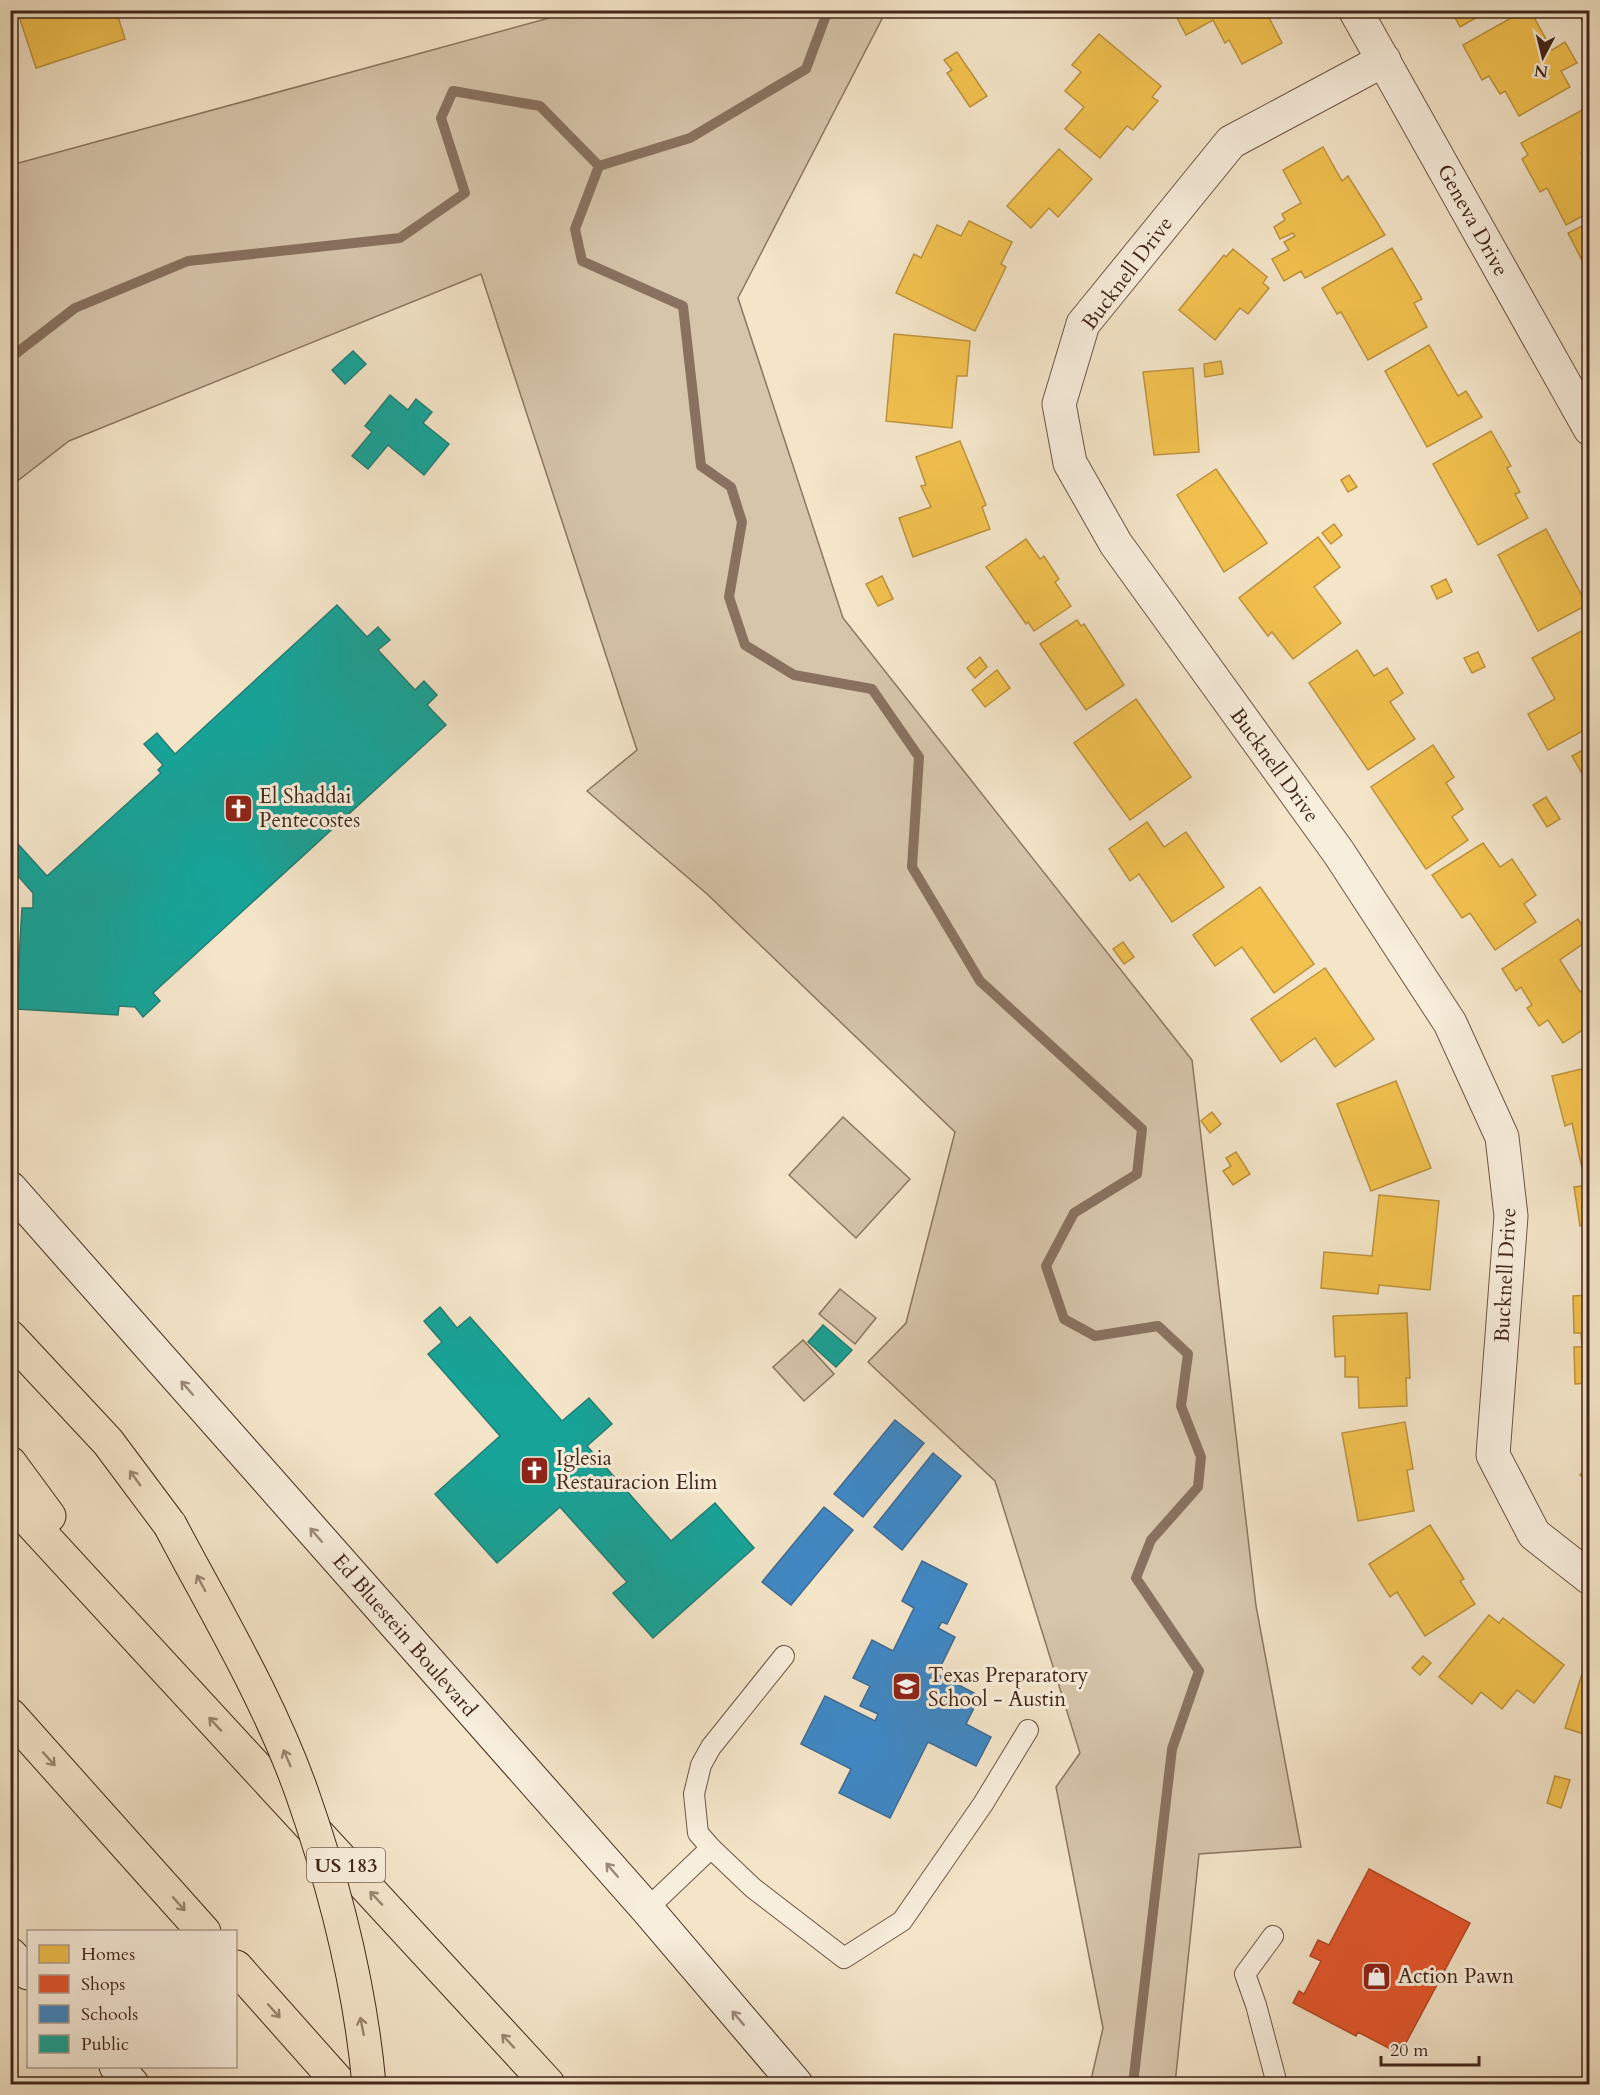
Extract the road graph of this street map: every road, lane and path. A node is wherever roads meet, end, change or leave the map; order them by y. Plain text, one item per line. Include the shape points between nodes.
1 (1355, 10) edge
2 (1384, 60) junction
3 (1590, 429) edge
4 (10, 1188) edge
5 (10, 1337) edge
6 (10, 1463) edge
7 (10, 1500) edge
8 (1590, 1578) edge
9 (144, 1646) junction
10 (784, 1656) dead end
11 (10, 1715) edge
12 (1028, 1730) dead end
13 (711, 1848) junction
14 (647, 1909) junction
15 (202, 1930) edge
16 (1272, 1936) dead end
17 (10, 1954) edge
18 (237, 1968) edge
19 (27, 1972) edge
20 (117, 2068) edge
21 (132, 2085) edge
22 (340, 2085) edge
23 (369, 2085) edge
24 (548, 2085) edge
25 (796, 2085) edge
26 (1277, 2085) edge

1 - 2 street, Geneva Drive
2 - 3 street, Geneva Drive
2 - 8 street, Bucknell Drive via 1231,142 1083,324 1059,404 1070,463 1116,544 1339,853 1450,1023 1503,1137 1511,1216 1493,1455 1534,1534
14 -> 4 street, Ed Bluestein Boulevard
23 -> 5 highway, bridge via 348,1953 302,1793 272,1723 170,1525 108,1442
6 - 9 highway
7 - 9 highway, US 183
24 -> 9 highway, US 183
10 - 13 lane via 701,1765 694,1794 698,1833
11 -> 15 highway
12 - 13 lane via 983,1804 902,1921 844,1958 753,1888
13 - 14 lane
25 -> 14 street, Ed Bluestein Boulevard
16 - 26 lane via 1245,1974
17 - 19 street
18 -> 22 highway
20 - 21 street

